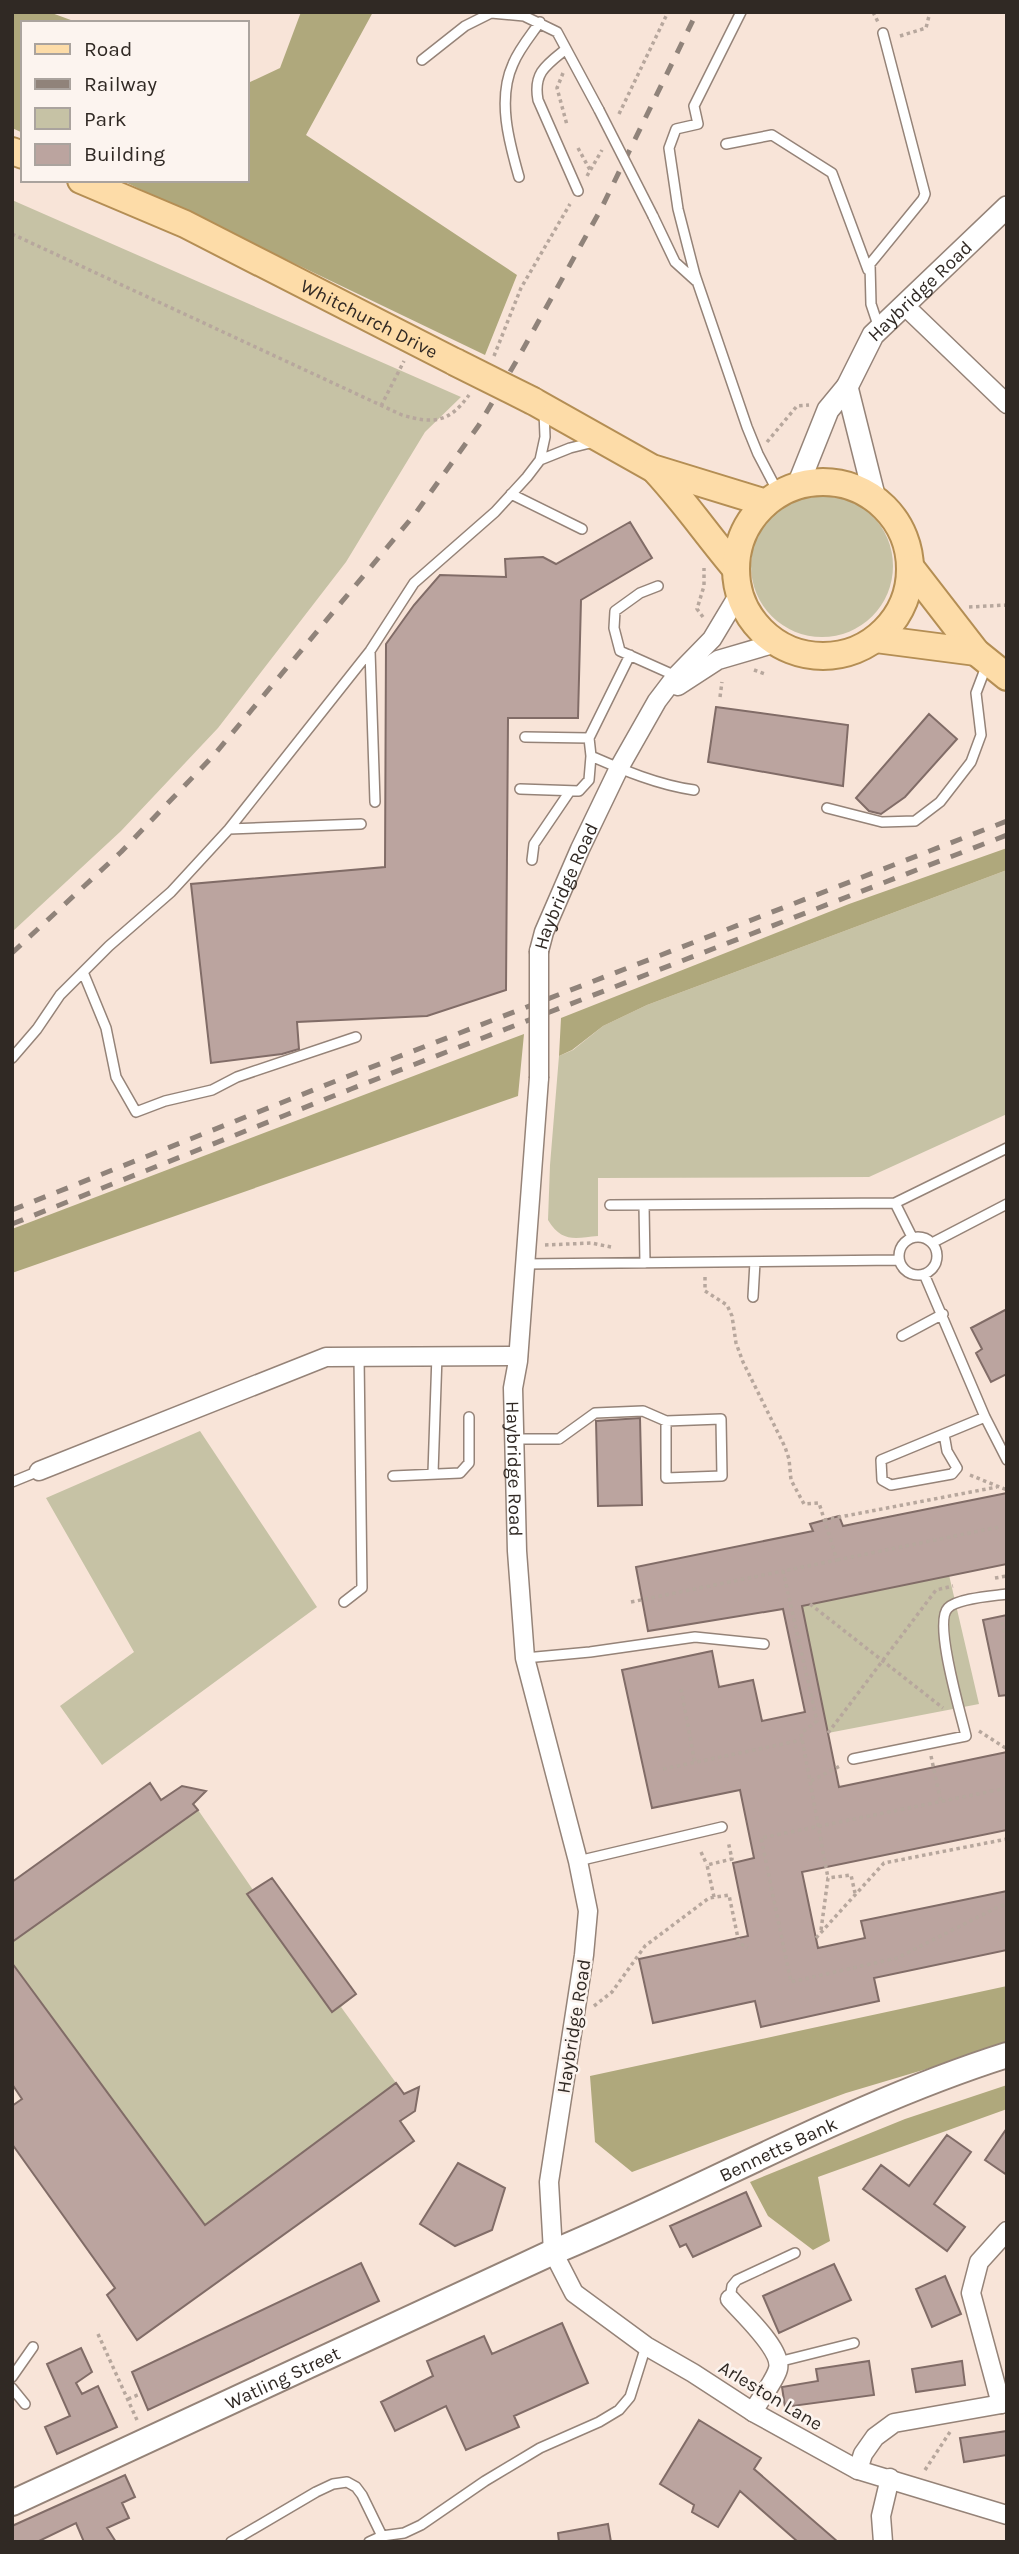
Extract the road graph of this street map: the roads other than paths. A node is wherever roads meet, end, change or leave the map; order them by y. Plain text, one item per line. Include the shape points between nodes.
1 (741, 12) edge
2 (540, 22) junction
3 (884, 37) road end
4 (566, 49) junction
5 (422, 60) dead end
6 (726, 144) dead end
7 (519, 177) dead end
8 (86, 182) edge
9 (578, 191) road end
10 (1007, 207) edge
11 (869, 275) junction
12 (697, 282) junction
13 (905, 306) junction
14 (879, 328) junction
15 (847, 387) junction
16 (539, 404) junction
17 (1007, 404) edge
18 (601, 441) junction
19 (540, 460) junction
20 (652, 468) junction
21 (511, 494) junction
22 (781, 494) junction
23 (875, 499) junction
24 (582, 529) dead end
25 (911, 568) junction
26 (738, 581) junction
27 (657, 586) dead end
28 (876, 639) junction
29 (776, 643) junction
30 (370, 651) junction
31 (630, 655) junction
32 (990, 664) edge
33 (676, 677) junction
34 (657, 701) junction
35 (525, 737) dead end
36 (589, 738) junction
37 (591, 756) junction
38 (619, 768) junction
39 (520, 789) dead end
40 (694, 790) dead end
41 (570, 791) junction
42 (375, 802) dead end
43 (827, 808) dead end
44 (361, 824) dead end
45 (229, 829) junction
46 (532, 860) dead end
47 (83, 972) junction
48 (356, 1037) dead end
49 (12, 1058) edge
50 (1007, 1148) edge
51 (895, 1203) junction
52 (1007, 1204) edge
53 (610, 1205) dead end
54 (644, 1205) junction
55 (912, 1237) junction
56 (932, 1243) junction
57 (899, 1260) junction
58 (755, 1262) junction
59 (645, 1263) junction
60 (524, 1264) junction
61 (924, 1274) junction
62 (754, 1297) dead end
63 (943, 1314) junction
64 (902, 1336) dead end
65 (437, 1355) junction
66 (359, 1357) junction
67 (518, 1358) junction
68 (470, 1417) dead end
69 (985, 1417) junction
70 (666, 1421) junction
71 (944, 1434) junction
72 (516, 1437) junction
73 (1007, 1460) edge
74 (39, 1471) joint
75 (433, 1473) junction
76 (393, 1476) dead end
77 (12, 1482) edge
78 (1007, 1594) edge
79 (344, 1602) dead end
80 (764, 1644) dead end
81 (525, 1658) junction
82 (853, 1759) road end
83 (722, 1826) dead end
84 (578, 1860) junction
85 (1007, 2055) edge
86 (1007, 2231) edge
87 (553, 2252) junction
88 (795, 2253) dead end
89 (730, 2299) joint
90 (854, 2343) dead end
91 (646, 2346) junction
92 (33, 2347) dead end
93 (778, 2362) junction
94 (12, 2377) edge
95 (12, 2388) edge
96 (1004, 2403) edge
97 (25, 2404) dead end
98 (753, 2412) junction
99 (858, 2470) junction
100 (890, 2478) junction
101 (12, 2503) edge
102 (1007, 2515) edge
103 (382, 2536) junction
104 (231, 2542) edge
105 (369, 2542) edge
106 (883, 2542) edge

1 - 12 lane via 694,106 698,124 676,129 669,148 678,209
2 - 4 lane via 557,32
2 - 5 lane via 491,13 465,26
2 - 7 lane via 512,64 505,100
3 - 11 lane via 925,194 870,264
4 - 9 lane via 546,65 536,87
4 - 12 lane, bridge via 675,262
6 - 11 lane via 772,135 832,173
8 - 16 main road, Whitchurch Drive, bridge via 185,224
10 - 13 street, Haybridge Road
11 - 14 lane
12 - 22 lane via 747,427
13 - 14 street, Haybridge Road
13 - 17 street
14 - 15 street, Haybridge Road
15 - 22 street, Haybridge Road via 828,410
15 - 23 street
16 - 18 main road, Whitchurch Drive
16 - 19 lane via 545,437
18 - 19 lane
18 - 20 main road, Whitchurch Drive
19 - 21 lane
20 - 22 main road, Whitchurch Drive
20 - 26 main road, Whitchurch Drive via 684,501
21 - 24 lane
21 - 30 lane via 414,583
22 - 23 main road via 825,482 852,487
22 - 26 main road via 744,533
23 - 25 main road via 894,517 907,544
25 - 28 main road via 907,595 895,619
25 - 32 main road
26 - 29 main road via 754,622
26 - 33 street, Haybridge Road via 712,639
27 - 31 lane via 615,611 620,651
28 - 29 main road via 842,654 803,654
28 - 32 main road
29 - 34 street via 718,660
30 - 42 lane
30 - 45 lane
31 - 33 lane
31 - 36 lane
32 - 43 lane via 976,692 981,735 971,762 940,802 915,821 882,822
33 - 34 street, Haybridge Road
34 - 38 street, Haybridge Road
35 - 36 lane
36 - 37 lane
37 - 38 lane
37 - 41 lane via 589,780 579,791
38 - 40 lane
38 - 60 street, Haybridge Road, bridge via 538,951 539,1079
39 - 41 lane
41 - 46 lane via 534,844
44 - 45 lane
45 - 47 lane via 171,892
47 - 48 lane via 106,1028 116,1077 136,1112 212,1090 237,1077
47 - 49 lane
50 - 51 lane
51 - 54 lane
51 - 55 lane
52 - 56 lane
53 - 54 lane
54 - 59 lane
55 - 56 lane
55 - 57 lane via 902,1245
56 - 61 lane via 937,1258
57 - 58 lane
57 - 61 lane via 908,1273
58 - 59 lane
58 - 62 lane
59 - 60 lane
60 - 67 street, Haybridge Road
61 - 63 lane
63 - 64 lane
63 - 69 lane
65 - 66 street
65 - 67 street
65 - 75 lane
66 - 74 street via 326,1357
66 - 79 lane via 362,1588
67 - 72 street, Haybridge Road via 513,1388
68 - 75 lane via 470,1463 460,1473
69 - 71 lane
69 - 73 lane
70 - 70 lane via 721,1419 722,1476 666,1478
70 - 72 lane via 643,1411 595,1413 559,1439
71 - 71 lane via 957,1468 952,1474 891,1485 883,1480 881,1461
72 - 81 street, Haybridge Road via 517,1551
74 - 77 lane
75 - 76 lane
78 - 82 lane via 964,1601 949,1607 943,1617 943,1637 966,1736
80 - 81 lane via 695,1637
81 - 84 street, Haybridge Road
83 - 84 lane
84 - 87 street, Haybridge Road via 588,1911 548,2182
85 - 87 main road, Bennetts Bank via 951,2072 793,2140 620,2225
86 - 96 street via 979,2262 971,2293
87 - 91 street, Arleston Lane via 574,2294
87 - 101 main road, Watling Street
88 - 89 lane via 737,2280
89 - 93 street via 772,2347
90 - 93 lane
91 - 98 street, Arleston Lane
91 - 103 lane via 630,2396 620,2410 529,2455 421,2525
92 - 94 lane
93 - 98 street
95 - 97 lane
96 - 99 street via 894,2423 875,2437
98 - 99 street, Arleston Lane
99 - 100 street, Arleston Lane
100 - 102 street, Arleston Lane
100 - 106 street via 881,2516
103 - 104 lane via 362,2495 346,2482 316,2492
103 - 105 lane

